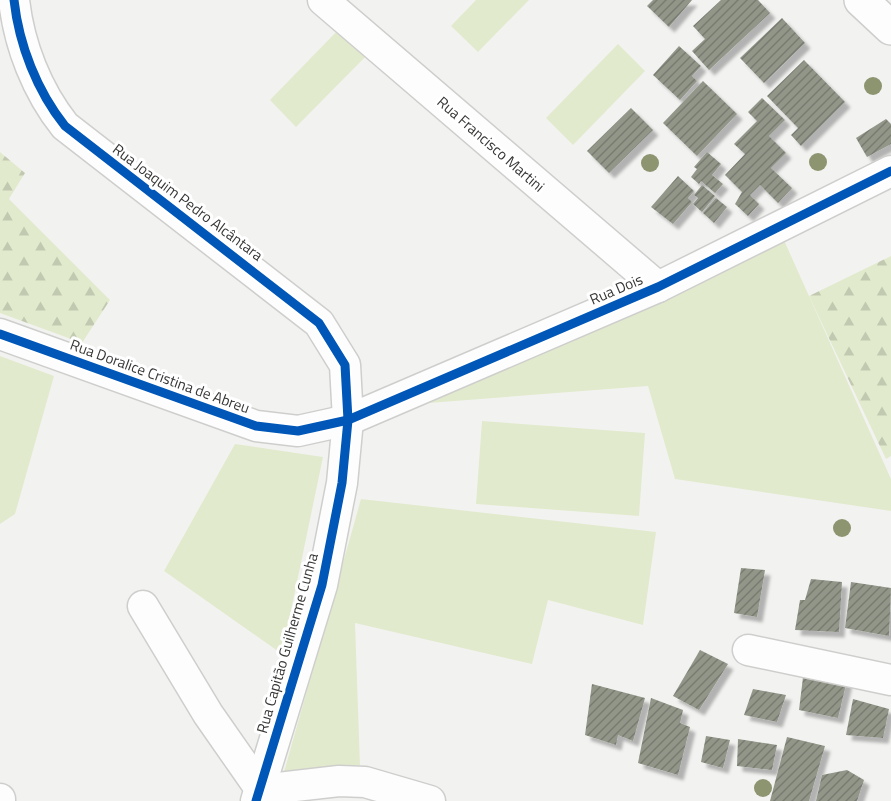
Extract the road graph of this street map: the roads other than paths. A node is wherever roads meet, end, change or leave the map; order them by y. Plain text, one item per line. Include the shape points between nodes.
1 (14, 0) edge
2 (323, 0) edge
3 (861, 0) edge
4 (891, 28) edge
5 (891, 171) edge
6 (658, 287) junction
7 (0, 334) edge
8 (348, 420) junction
9 (143, 606) dead end
10 (748, 650) dead end
11 (891, 680) edge
12 (259, 795) edge
13 (430, 801) edge

1 - 8 street, Rua Joaquim Pedro Alcântara via 35,79 53,111 81,140 319,323 345,365
2 - 6 street, Rua Francisco Martini
3 - 4 main road
5 - 6 street, Rua Dois
6 - 8 street, Rua Dois
7 - 8 street, Rua Doralice Cristina de Abreu via 256,426 298,431
8 - 12 street, Rua Capitão Guilherme Cunha via 342,483 322,585
9 - 12 street
10 - 11 street
12 - 13 street via 339,781 365,782

